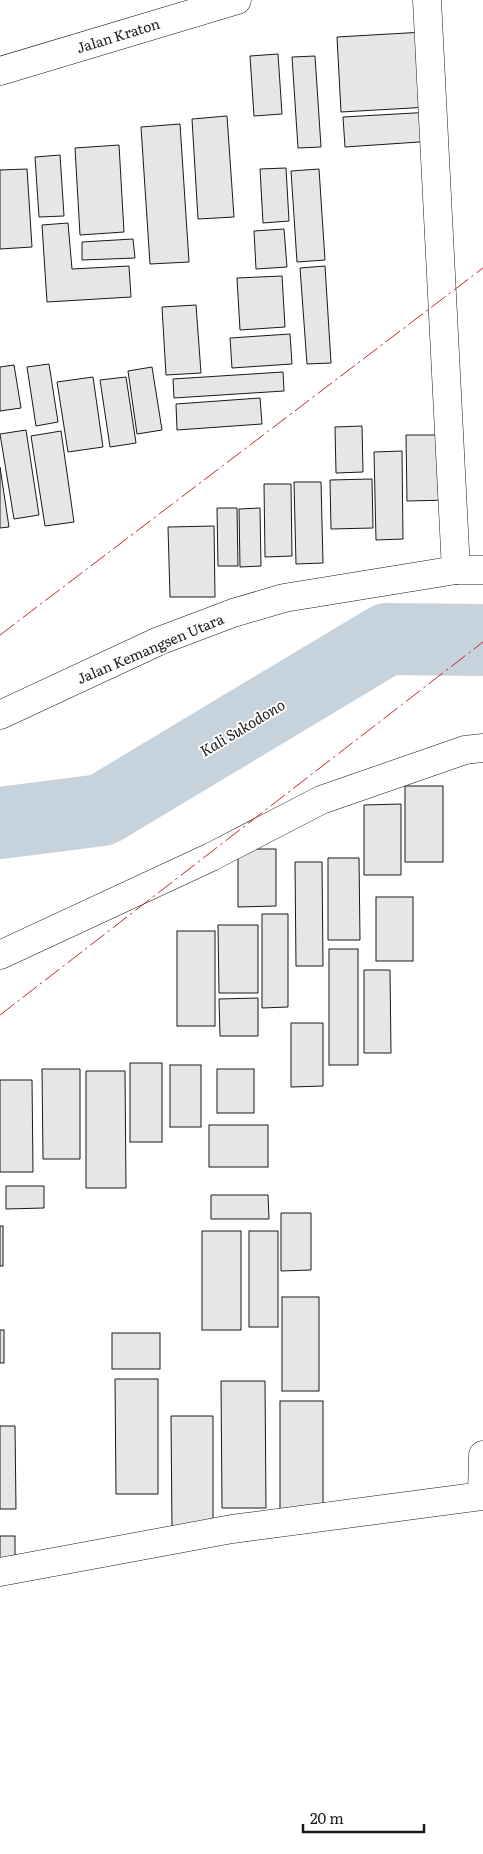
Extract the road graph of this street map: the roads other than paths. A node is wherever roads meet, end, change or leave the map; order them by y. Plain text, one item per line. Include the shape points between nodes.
1 (237, 0) edge
2 (428, 0) edge
3 (0, 71) edge
4 (456, 570) junction
5 (483, 570) edge
6 (0, 715) edge
7 (483, 748) edge
8 (0, 956) edge
9 (483, 1455) edge
10 (482, 1495) edge
11 (0, 1572) edge

1 - 3 street, Jalan Kraton
2 - 4 street
4 - 5 street, Jalan Kemangsen Utara
4 - 6 street, Jalan Kemangsen Utara via 284,598 233,613 159,641
7 - 8 street via 465,750 321,800 210,857
9 - 10 street
10 - 11 street via 232,1529

